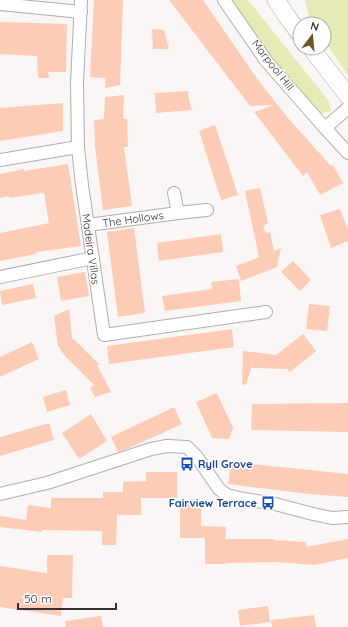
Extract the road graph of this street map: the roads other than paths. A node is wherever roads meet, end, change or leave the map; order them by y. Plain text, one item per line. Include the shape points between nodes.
1 (224, 0) edge
2 (276, 0) edge
3 (0, 4) edge
4 (81, 6) edge
5 (292, 23) edge
6 (316, 56) edge
7 (348, 96) edge
8 (348, 108) edge
9 (324, 128) junction
10 (78, 147) junction
11 (348, 153) edge
12 (0, 160) edge
13 (174, 193) dead end
14 (206, 210) dead end
15 (178, 213) junction
16 (88, 225) junction
17 (93, 258) junction
18 (0, 277) edge
19 (266, 312) dead end
20 (0, 494) edge
21 (348, 517) edge

1 - 9 street, Marpool Hill via 268,62
2 - 5 street
3 - 4 street
4 - 10 street, Madeira Villas via 77,83
6 - 7 street
8 - 9 street
9 - 11 street, Marpool Hill
10 - 12 street
10 - 16 street, Madeira Villas
13 - 15 street, The Hollows
14 - 15 street, The Hollows
15 - 16 street, The Hollows
16 - 17 street, Madeira Villas
17 - 18 street
17 - 19 street, Madeira Villas via 104,335
20 - 21 street via 48,483 151,449 167,446 187,447 219,489 227,495 332,518

